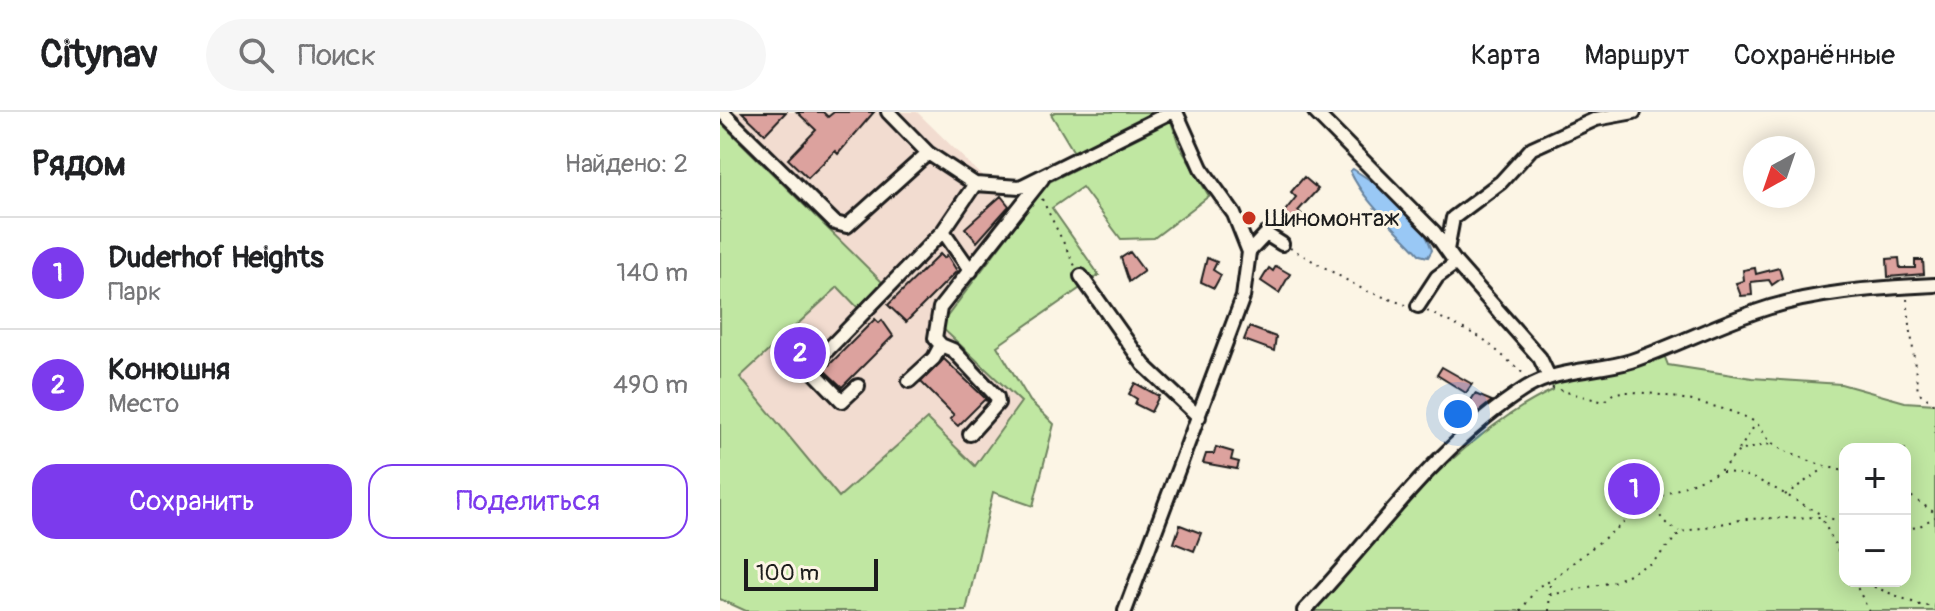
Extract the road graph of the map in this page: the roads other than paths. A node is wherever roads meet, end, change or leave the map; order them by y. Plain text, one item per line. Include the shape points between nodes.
1 (722, 112) edge
2 (888, 112) edge
3 (1174, 112) edge
4 (1315, 112) edge
5 (1634, 112) edge
6 (928, 153) junction
7 (1042, 179) junction
8 (975, 184) junction
9 (943, 231) junction
10 (1282, 244) dead end
11 (1447, 250) junction
12 (1249, 252) junction
13 (1456, 263) junction
14 (971, 271) junction
15 (1081, 276) road end
16 (1935, 285) edge
17 (1418, 306) dead end
18 (941, 345) junction
19 (1549, 377) junction
20 (909, 381) dead end
21 (858, 386) dead end
22 (1199, 417) junction
23 (970, 434) dead end
24 (1125, 611) edge
25 (1304, 611) edge

1 - 6 street via 835,223 847,226
2 - 6 street
3 - 7 street
3 - 12 street via 1201,168 1234,214
4 - 11 street
5 - 11 street via 1596,119 1532,148 1501,182 1453,218
6 - 8 street
7 - 8 street via 1020,187
7 - 14 street
8 - 9 street
9 - 14 street
9 - 21 street via 810,368 842,401
10 - 12 street via 1266,234
11 - 13 street
12 - 22 street via 1243,297
13 - 17 street via 1437,277
13 - 19 street via 1540,358
14 - 18 street via 940,308 935,338
15 - 22 street via 1144,365
16 - 19 street via 1825,295 1757,311 1629,362
18 - 20 street
18 - 23 street via 953,350 997,397 998,403
19 - 25 street via 1453,448 1395,504
22 - 24 street

